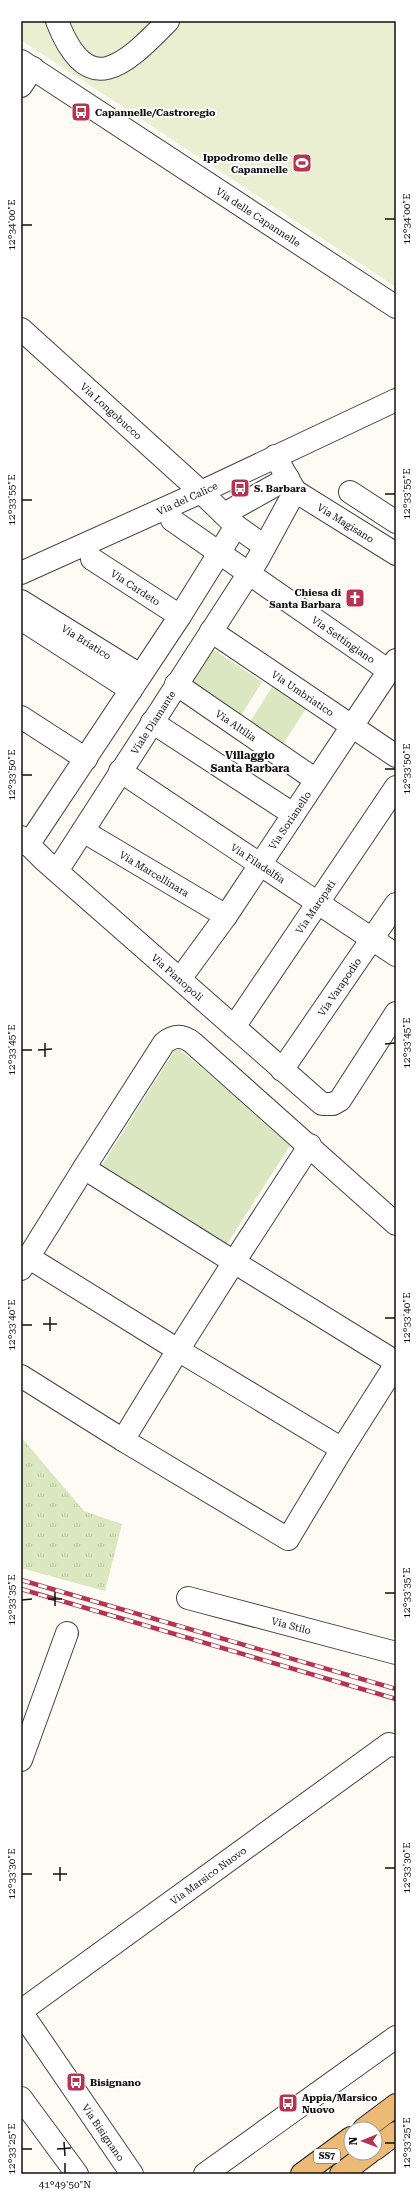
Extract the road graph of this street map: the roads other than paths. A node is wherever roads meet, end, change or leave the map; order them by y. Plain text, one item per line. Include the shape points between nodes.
1 (57, 21) edge
2 (168, 21) edge
3 (25, 72) edge
4 (396, 307) edge
5 (21, 329) edge
6 (396, 400) edge
7 (275, 456) junction
8 (291, 484) junction
9 (201, 492) junction
10 (350, 492) dead end
11 (172, 520) dead end
12 (230, 520) junction
13 (396, 522) edge
14 (264, 546) junction
15 (220, 553) junction
16 (396, 554) edge
17 (92, 559) dead end
18 (21, 573) edge
19 (248, 574) junction
20 (25, 612) edge
21 (180, 616) junction
22 (211, 631) junction
23 (393, 665) edge
24 (135, 682) junction
25 (176, 684) junction
26 (21, 717) edge
27 (152, 722) junction
28 (352, 727) junction
29 (396, 756) edge
30 (86, 759) junction
31 (120, 771) junction
32 (316, 780) junction
33 (396, 787) edge
34 (293, 814) junction
35 (83, 831) junction
36 (25, 841) edge
37 (260, 863) junction
38 (57, 871) junction
39 (396, 904) edge
40 (318, 905) junction
41 (226, 916) junction
42 (372, 940) junction
43 (396, 955) edge
44 (180, 979) junction
45 (396, 1014) edge
46 (234, 1027) junction
47 (282, 1070) junction
48 (310, 1145) junction
49 (84, 1168) junction
50 (396, 1224) edge
51 (234, 1262) junction
52 (25, 1263) edge
53 (178, 1350) junction
54 (396, 1363) edge
55 (21, 1376) edge
56 (123, 1440) junction
57 (342, 1449) junction
58 (188, 1598) dead end
59 (67, 1633) dead end
60 (396, 1653) edge
61 (396, 1746) edge
62 (21, 1760) edge
63 (21, 2011) edge
64 (396, 2037) edge
65 (21, 2098) edge
66 (396, 2105) edge
67 (375, 2121) edge
68 (396, 2133) edge
69 (383, 2143) edge
70 (343, 2144) edge
71 (358, 2161) edge
72 (77, 2174) edge
73 (132, 2174) edge
74 (205, 2174) edge
75 (302, 2174) edge
76 (341, 2174) edge

1 - 2 street via 63,36 78,58 91,68 100,70 128,58
3 - 4 street, Via delle Capannelle
5 - 9 street, Via Longobucco
6 - 7 street, Via del Calice
7 - 8 street
7 - 9 street, Via del Calice
8 - 12 street
8 - 14 street, Viale Diamante
8 - 16 street, Via Magisano
9 - 12 street, Via Longobucco
9 - 18 street, Via del Calice
10 - 13 street
11 - 15 street, Via Settingiano
12 - 14 street, Via Longobucco
12 - 15 street
14 - 19 street, Viale Diamante
15 - 19 street, Via Settingiano
15 - 21 street
17 - 21 street, Via Cardeto
19 - 22 street, Viale Diamante
19 - 23 street, Via Settingiano
20 - 24 street, Via Briatico
21 - 24 street
22 - 25 street, Viale Diamante
22 - 28 street, Via Umbriatico
23 - 28 street, Via Sorianello
24 - 30 street
25 - 27 street, Viale Diamante
25 - 32 street, Via Altilia
26 - 30 street
27 - 31 street, Viale Diamante
27 - 34 street
28 - 29 street, Via Umbriatico
28 - 32 street, Via Sorianello
30 - 36 street
31 - 35 street, Viale Diamante
31 - 37 street, Via Filadelfia
32 - 34 street, Via Sorianello
33 - 40 street, Via Maropati
34 - 37 street, Via Sorianello
35 - 38 street, Viale Diamante
35 - 41 street, Via Marcellinara
36 - 38 street, Via Pianopoli
37 - 40 street, Via Filadelfia
37 - 41 street, Via Sorianello
38 - 44 street, Via Pianopoli
39 - 42 street, Via Varapodio
40 - 42 street, Via Filadelfia
40 - 46 street, Via Maropati
41 - 44 street, Via Sorianello
42 - 43 street, Via Filadelfia
42 - 47 street, Via Varapodio
44 - 46 street, Via Pianopoli
45 - 47 street, Via Pianopoli via 337,1102 330,1105 322,1104
46 - 47 street, Via Pianopoli
48 - 49 street via 193,1043 184,1038 173,1037 164,1043
48 - 50 street
48 - 51 street
49 - 51 street
49 - 52 street
51 - 53 street
51 - 54 street
52 - 53 street
53 - 56 street
53 - 57 street
54 - 57 street
55 - 56 street
56 - 57 street via 288,1539
58 - 60 street, Via Stilo
59 - 62 street
61 - 63 street, Via Marsico Nuovo via 388,1744
63 - 73 street, Via Bisignano
64 - 74 street
65 - 72 street
66 - 67 main road
68 - 69 main road
70 - 75 main road, SS7
71 - 76 main road, SS7

